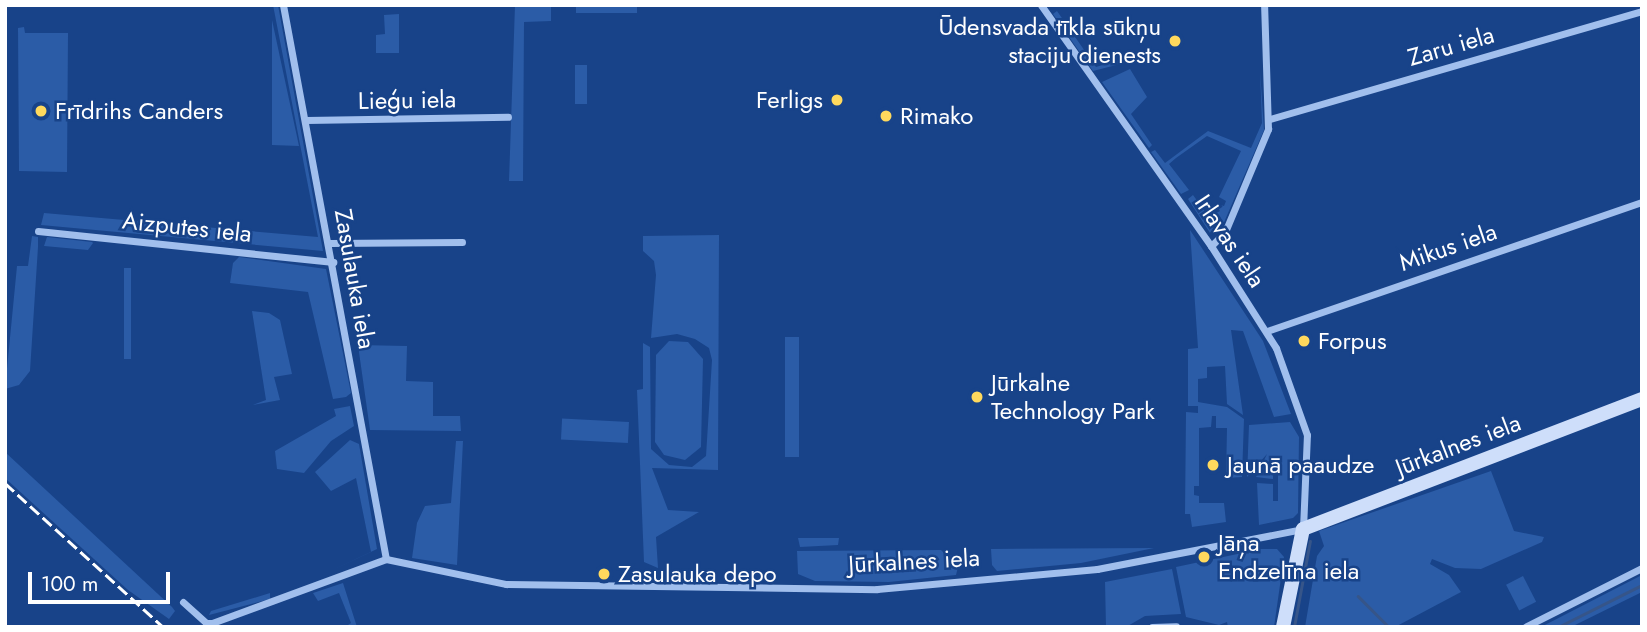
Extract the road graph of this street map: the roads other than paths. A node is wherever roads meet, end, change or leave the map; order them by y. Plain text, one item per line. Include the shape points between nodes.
1 (283, 5) edge
2 (1041, 5) edge
3 (1264, 5) edge
4 (1642, 11) edge
5 (508, 117) dead end
6 (1270, 119) junction
7 (306, 120) junction
8 (1642, 202) edge
9 (37, 231) dead end
10 (462, 242) dead end
11 (330, 243) junction
12 (1211, 246) junction
13 (333, 262) junction
14 (1267, 331) junction
15 (1642, 399) edge
16 (1303, 529) junction
17 (386, 559) junction
18 (1642, 568) edge
19 (183, 602) dead end
20 (1176, 626) edge
21 (1152, 627) edge
22 (1283, 627) edge
23 (1525, 627) edge

1 - 7 street, Zasulauka iela
2 - 12 street, Irlavas iela
3 - 6 street
4 - 6 street, Zaru iela
5 - 7 street, Lieģu iela
6 - 12 street via 1224,232
7 - 11 street, Zasulauka iela
8 - 14 street, Mikus iela
9 - 13 street, Aizputes iela
10 - 11 street
11 - 13 street, Zasulauka iela
12 - 14 street, Irlavas iela
13 - 17 street, Zasulauka iela
14 - 16 street, Irlavas iela via 1307,435
15 - 16 street, Jūrkalnes iela
16 - 17 street, Jūrkalnes iela via 1097,569 877,589 506,584
16 - 22 street
17 - 19 street via 212,623 206,623
18 - 23 street
20 - 21 street

